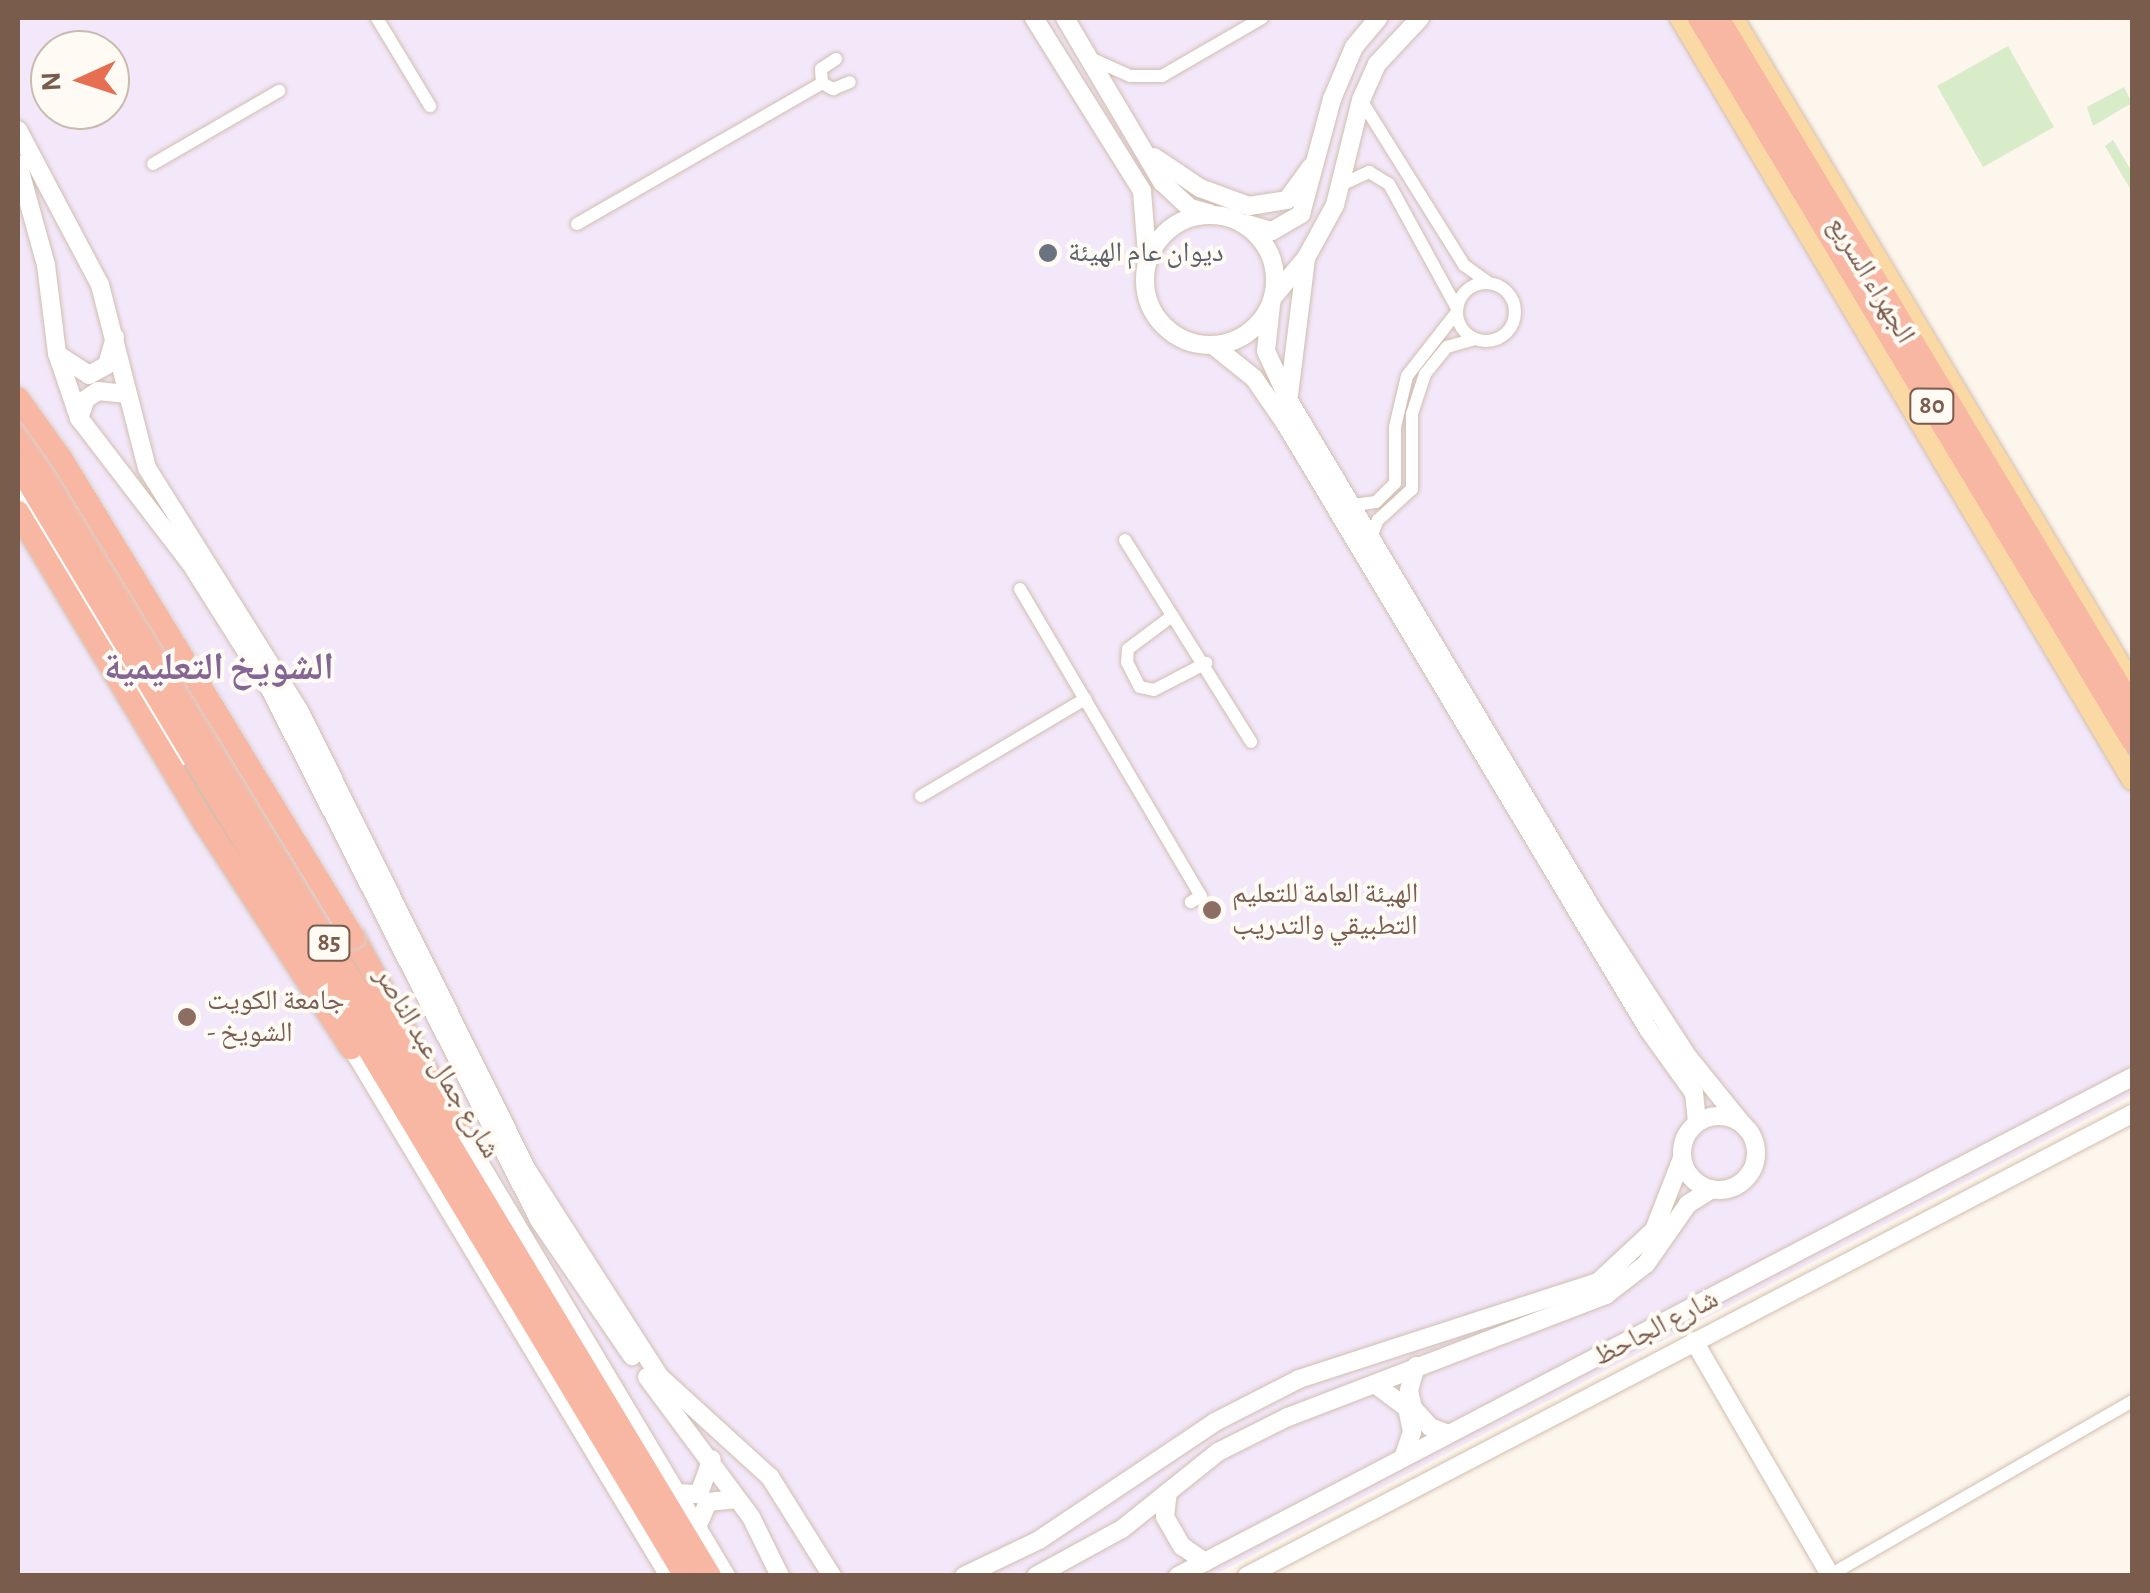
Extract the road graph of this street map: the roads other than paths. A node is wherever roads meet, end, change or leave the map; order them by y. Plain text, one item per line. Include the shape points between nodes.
1 (377, 18) edge
2 (1034, 18) edge
3 (1064, 18) edge
4 (1262, 18) edge
5 (1378, 18) edge
6 (1420, 18) edge
7 (1680, 18) edge
8 (1699, 18) edge
9 (1718, 18) edge
10 (1733, 18) edge
11 (1088, 55) junction
12 (836, 59) dead end
13 (1064, 66) junction
14 (822, 82) junction
15 (850, 82) dead end
16 (278, 91) dead end
17 (1361, 100) junction
18 (430, 106) dead end
19 (18, 130) edge
20 (1323, 130) junction
21 (1143, 146) junction
22 (18, 164) edge
23 (153, 164) dead end
24 (1343, 184) junction
25 (1214, 214) junction
26 (1243, 223) junction
27 (577, 224) dead end
28 (1306, 258) junction
29 (1148, 261) junction
30 (1489, 283) junction
31 (1272, 301) junction
32 (1457, 310) junction
33 (117, 331) junction
34 (1475, 339) junction
35 (1214, 346) junction
36 (57, 354) junction
37 (127, 394) junction
38 (18, 398) edge
39 (1289, 400) junction
40 (79, 418) junction
41 (18, 427) edge
42 (18, 465) edge
43 (18, 488) edge
44 (18, 512) edge
45 (1352, 514) junction
46 (1371, 536) junction
47 (1125, 540) dead end
48 (1020, 589) dead end
49 (1172, 616) junction
50 (1206, 663) junction
51 (2132, 684) edge
52 (1085, 699) junction
53 (2132, 708) edge
54 (1476, 729) junction
55 (2132, 740) edge
56 (1251, 742) dead end
57 (2132, 780) edge
58 (921, 796) dead end
59 (1192, 902) dead end
60 (436, 1006) junction
61 (451, 1038) junction
62 (2132, 1077) edge
63 (375, 1085) junction
64 (2132, 1114) edge
65 (1696, 1123) junction
66 (1743, 1124) junction
67 (457, 1126) junction
68 (1682, 1158) junction
69 (1712, 1189) junction
70 (1694, 1340) junction
71 (1622, 1345) junction
72 (1416, 1366) junction
73 (1635, 1374) junction
74 (1299, 1379) junction
75 (1375, 1384) junction
76 (1279, 1388) junction
77 (2132, 1401) edge
78 (1311, 1407) junction
79 (1288, 1416) junction
80 (1446, 1433) junction
81 (1404, 1454) junction
82 (712, 1459) junction
83 (1168, 1492) junction
84 (677, 1494) junction
85 (737, 1499) junction
86 (1144, 1511) junction
87 (698, 1527) junction
88 (1206, 1562) junction
89 (974, 1573) edge
90 (1830, 1575) edge
91 (669, 1576) edge
92 (685, 1576) edge
93 (710, 1576) edge
94 (726, 1576) edge
95 (780, 1576) edge
96 (832, 1576) edge
97 (1036, 1576) edge
98 (1176, 1576) edge
99 (1247, 1576) edge

1 - 18 street
2 - 13 street
3 - 11 street
4 - 11 street via 1162,76 1130,76
5 - 20 street via 1354,47
6 - 17 street via 1377,64
7 - 57 main road, الجهراء السريع
8 - 55 highway, الجهراء السريع / 80
9 - 53 highway, الجهراء السريع / 80
10 - 51 main road, الجهراء السريع
11 - 13 street
11 - 21 street
12 - 14 street via 821,69
13 - 29 street via 1142,191
14 - 15 street via 833,90
14 - 27 street
16 - 23 street
17 - 24 street
17 - 30 street via 1464,265
19 - 33 street via 100,285
20 - 21 street via 1307,179 1272,206 1249,206 1200,188
20 - 26 street via 1301,214 1272,231
21 - 25 street via 1176,198
22 - 36 street via 46,265
24 - 28 street
24 - 32 street via 1369,172 1389,184
25 - 26 street
25 - 29 street via 1172,226
26 - 31 street via 1271,254
28 - 31 street
28 - 39 street
29 - 35 street via 1146,292 1164,326 1180,338
30 - 32 street via 1472,286
30 - 34 street via 1512,299 1514,320 1503,335
31 - 35 street via 1250,333
31 - 39 street via 1266,351
32 - 34 street
32 - 45 street via 1407,376 1394,427 1395,483
33 - 36 street via 99,372 74,369
33 - 37 street
34 - 46 street via 1447,347 1426,374 1412,414 1412,489 1378,520
35 - 45 street via 1266,391
36 - 40 street
37 - 40 street via 98,391 86,399
37 - 60 street via 148,468 299,710 376,856
38 - 67 street
38 - 67 highway, bridge via 354,938
39 - 45 street
40 - 60 street via 190,564 270,689
41 - 93 highway, شارع جمال عبد الناصر / 85
42 - 92 highway, شارع جمال عبد الناصر / 85
43 - 63 street
44 - 63 highway via 207,826
45 - 46 street
45 - 54 street
46 - 54 street
47 - 49 street
48 - 52 street
49 - 50 street
49 - 50 street via 1128,649 1126,662 1140,687 1154,690
50 - 56 street
52 - 58 street
52 - 59 street via 1144,811 1201,896
54 - 65 street via 1694,1093
54 - 66 street via 1662,1019
60 - 61 street
61 - 82 street via 566,1261
61 - 96 street via 552,1213 660,1377 770,1477
62 - 71 street, شارع الجاحظ
63 - 91 street
64 - 70 street, شارع الجاحظ
65 - 66 street via 1720,1116
65 - 68 street
66 - 69 street via 1756,1146 1754,1166 1733,1188
67 - 84 street
68 - 69 street via 1689,1175
68 - 74 street via 1654,1230 1598,1282
69 - 72 street via 1688,1204 1646,1264 1606,1295
70 - 73 street, شارع الجاحظ
70 - 90 street
71 - 73 street via 1636,1356
71 - 80 street, شارع الجاحظ
72 - 75 street
72 - 80 street via 1409,1391 1413,1408
73 - 99 street, شارع الجاحظ
74 - 76 street
74 - 78 street via 1300,1399
75 - 78 street
75 - 81 street via 1407,1408 1412,1432
76 - 79 street via 1292,1404
76 - 89 street via 1215,1422 1040,1540
77 - 90 street
78 - 79 street
79 - 83 street via 1218,1452
80 - 81 street, شارع الجاحظ
81 - 88 street, شارع الجاحظ
82 - 84 street via 699,1494
82 - 85 street
83 - 86 street
83 - 88 street via 1166,1518 1182,1546
84 - 87 street
85 - 87 street via 708,1502
85 - 95 street
86 - 97 street
86 - 98 street via 1159,1522 1173,1550
87 - 94 street
88 - 98 street, شارع الجاحظ

